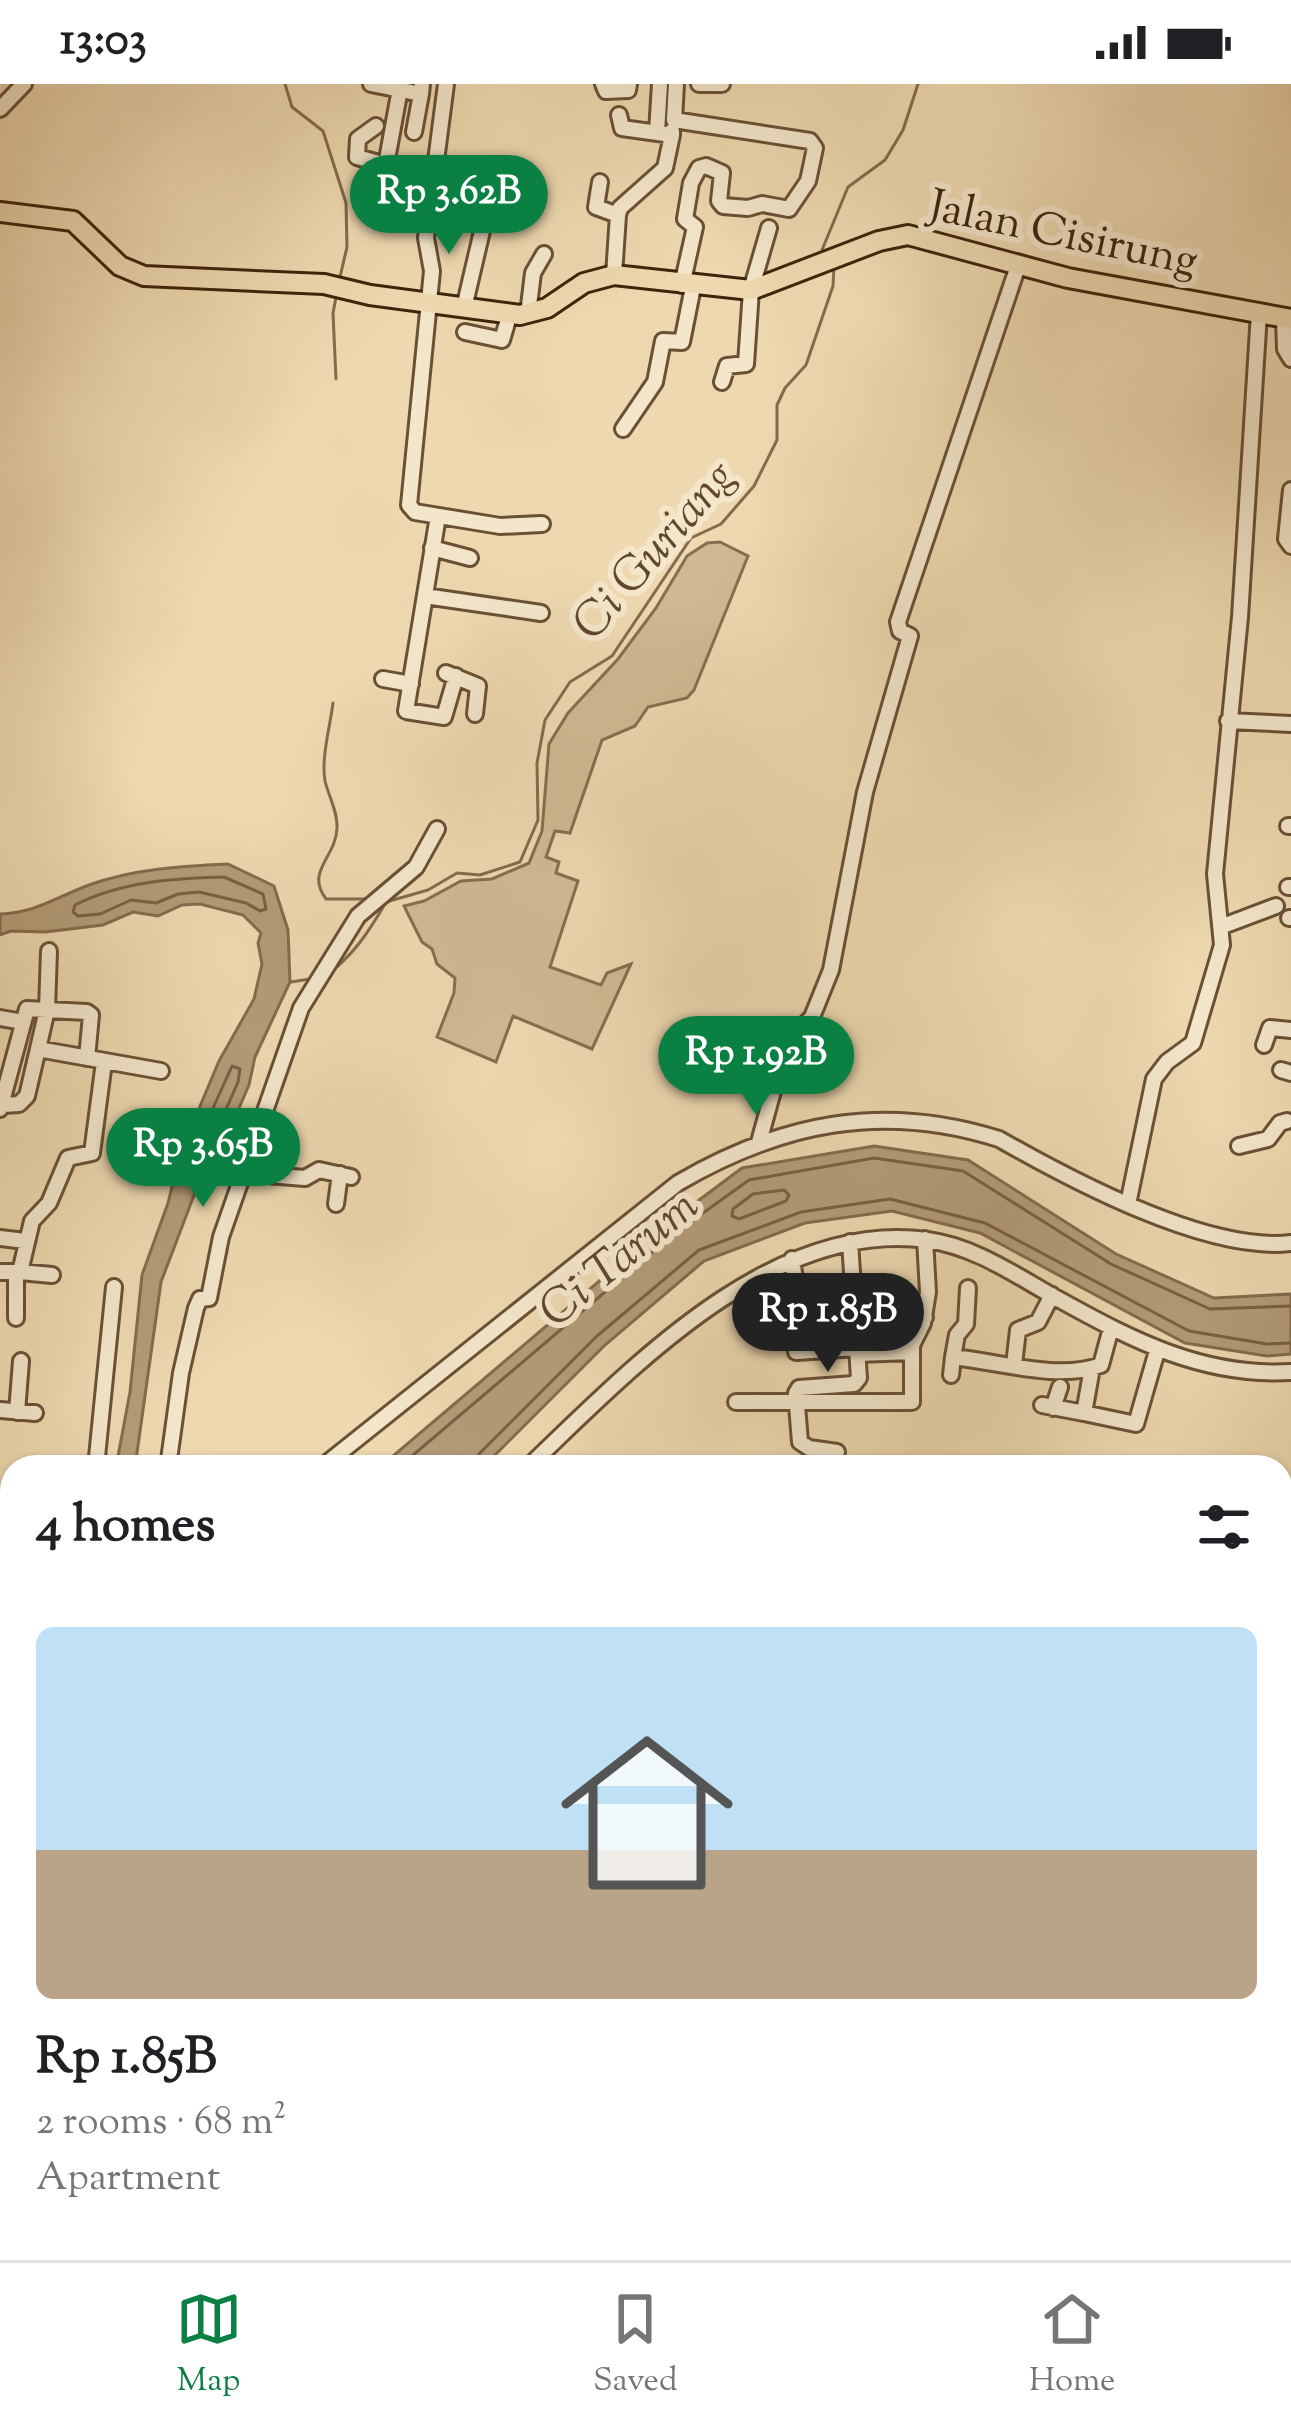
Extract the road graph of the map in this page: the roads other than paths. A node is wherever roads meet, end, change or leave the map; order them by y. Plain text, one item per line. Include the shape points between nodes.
1 (24, 84) edge
2 (371, 84) edge
3 (446, 84) edge
4 (602, 84) edge
5 (629, 84) edge
6 (660, 84) edge
7 (676, 84) edge
8 (701, 84) edge
9 (722, 84) edge
10 (400, 89) junction
11 (422, 89) edge
12 (0, 109) edge
13 (619, 115) dead end
14 (376, 126) dead end
15 (668, 129) junction
16 (414, 132) dead end
17 (600, 182) dead end
18 (485, 203) dead end
19 (0, 212) edge
20 (618, 215) junction
21 (769, 228) dead end
22 (544, 254) dead end
23 (1018, 266) junction
24 (614, 275) junction
25 (688, 286) junction
26 (752, 290) junction
27 (428, 303) junction
28 (464, 308) junction
29 (1258, 313) junction
30 (519, 314) junction
31 (1287, 319) edge
32 (465, 332) dead end
33 (1291, 359) edge
34 (722, 382) dead end
35 (623, 429) dead end
36 (1291, 490) edge
37 (438, 516) junction
38 (542, 524) dead end
39 (1291, 547) edge
40 (432, 548) junction
41 (470, 558) dead end
42 (425, 596) junction
43 (541, 614) dead end
44 (382, 679) dead end
45 (411, 683) junction
46 (475, 714) dead end
47 (1228, 721) junction
48 (1291, 724) edge
49 (437, 829) dead end
50 (1276, 906) dead end
51 (1223, 926) junction
52 (49, 951) dead end
53 (47, 1010) junction
54 (0, 1018) edge
55 (23, 1022) junction
56 (1291, 1030) edge
57 (1264, 1045) dead end
58 (38, 1049) junction
59 (87, 1058) junction
60 (104, 1061) junction
61 (161, 1071) dead end
62 (1, 1107) edge
63 (1290, 1115) edge
64 (759, 1142) junction
65 (1239, 1146) dead end
66 (241, 1173) junction
67 (336, 1204) dead end
68 (1128, 1204) junction
69 (0, 1238) edge
70 (925, 1239) junction
71 (25, 1241) junction
72 (850, 1242) junction
73 (1291, 1244) edge
74 (792, 1259) junction
75 (12, 1272) edge
76 (52, 1275) dead end
77 (114, 1287) dead end
78 (968, 1288) dead end
79 (797, 1292) dead end
80 (1052, 1295) junction
81 (854, 1316) junction
82 (796, 1317) dead end
83 (925, 1317) junction
84 (16, 1318) dead end
85 (1111, 1328) junction
86 (857, 1351) junction
87 (1156, 1351) junction
88 (796, 1352) dead end
89 (912, 1352) junction
90 (953, 1357) junction
91 (21, 1361) dead end
92 (1014, 1365) junction
93 (1092, 1368) junction
94 (1291, 1372) edge
95 (951, 1375) dead end
96 (1060, 1387) dead end
97 (795, 1399) junction
98 (736, 1402) dead end
99 (0, 1410) edge
100 (17, 1412) junction
101 (35, 1413) dead end
102 (1084, 1413) junction
103 (837, 1452) dead end
104 (97, 1455) edge
105 (170, 1455) edge
106 (337, 1455) edge
107 (542, 1455) edge

1 - 12 street
2 - 10 street
3 - 27 street via 426,238
4 - 5 street via 606,92
6 - 15 street
7 - 15 street
8 - 9 street
10 - 11 street
10 - 14 street via 386,165 357,157 358,139
11 - 16 street
13 - 15 street via 622,128
15 - 20 street via 665,168
15 - 25 street via 810,141 815,148 808,182 786,209 723,206 722,173 699,168 686,205 685,219 695,227
17 - 20 street via 596,208
18 - 28 street
19 - 27 main road via 73,221 120,266 144,276 338,288
20 - 24 street
21 - 26 street
22 - 30 street
23 - 26 main road, Jalan Cisirung via 908,235
23 - 29 main road, Jalan Cisirung
23 - 64 street via 898,622 910,636 865,792 831,970 812,1017 787,1044
24 - 25 main road, Jalan Cisirung
24 - 30 main road
25 - 26 main road, Jalan Cisirung
25 - 35 street via 682,342 662,341 656,382
26 - 34 street via 746,364 727,366
27 - 28 main road
27 - 37 street via 410,505
28 - 30 main road
29 - 31 main road, Jalan Cisirung
29 - 47 street
30 - 32 street via 502,340
31 - 33 street
36 - 39 street
37 - 38 street
37 - 40 street
40 - 41 street
40 - 42 street
42 - 43 street
42 - 45 street
44 - 45 street
45 - 46 street via 406,711 442,718 451,675 478,686
47 - 48 street
47 - 51 street via 1215,874
49 - 66 street via 423,859 358,916 293,1026
50 - 51 street
51 - 68 street via 1193,1043 1154,1079
52 - 53 street
53 - 55 street via 30,1007
53 - 58 street
53 - 59 street via 91,1016
54 - 55 street
55 - 62 street
56 - 57 street via 1270,1028
58 - 59 street
58 - 62 street via 27,1096
59 - 60 street
60 - 61 street
60 - 71 street via 93,1151 68,1158
63 - 65 street via 1268,1139
64 - 68 street via 847,1120 944,1125 999,1139
64 - 106 street via 678,1183
66 - 67 street via 346,1175
66 - 105 street via 209,1298 196,1308
68 - 73 street via 1240,1241
69 - 71 street
70 - 72 street
70 - 80 street via 967,1250
70 - 83 street
71 - 75 street
72 - 74 street
72 - 81 street
74 - 79 street
74 - 107 street via 682,1330
75 - 76 street
75 - 84 street
77 - 104 street
78 - 90 street
80 - 85 street
80 - 92 street via 1038,1322 1018,1330
81 - 82 street
81 - 83 street
81 - 86 street
83 - 89 street
85 - 87 street
85 - 93 street via 1101,1365
86 - 88 street
86 - 89 street
86 - 97 street via 857,1382 799,1388
87 - 94 street via 1242,1372
87 - 102 street via 1136,1424
89 - 97 street via 912,1402
90 - 92 street
90 - 95 street
91 - 100 street
92 - 93 street
93 - 102 street
96 - 102 street via 1048,1406
97 - 98 street
97 - 103 street via 800,1442
99 - 100 street
100 - 101 street

